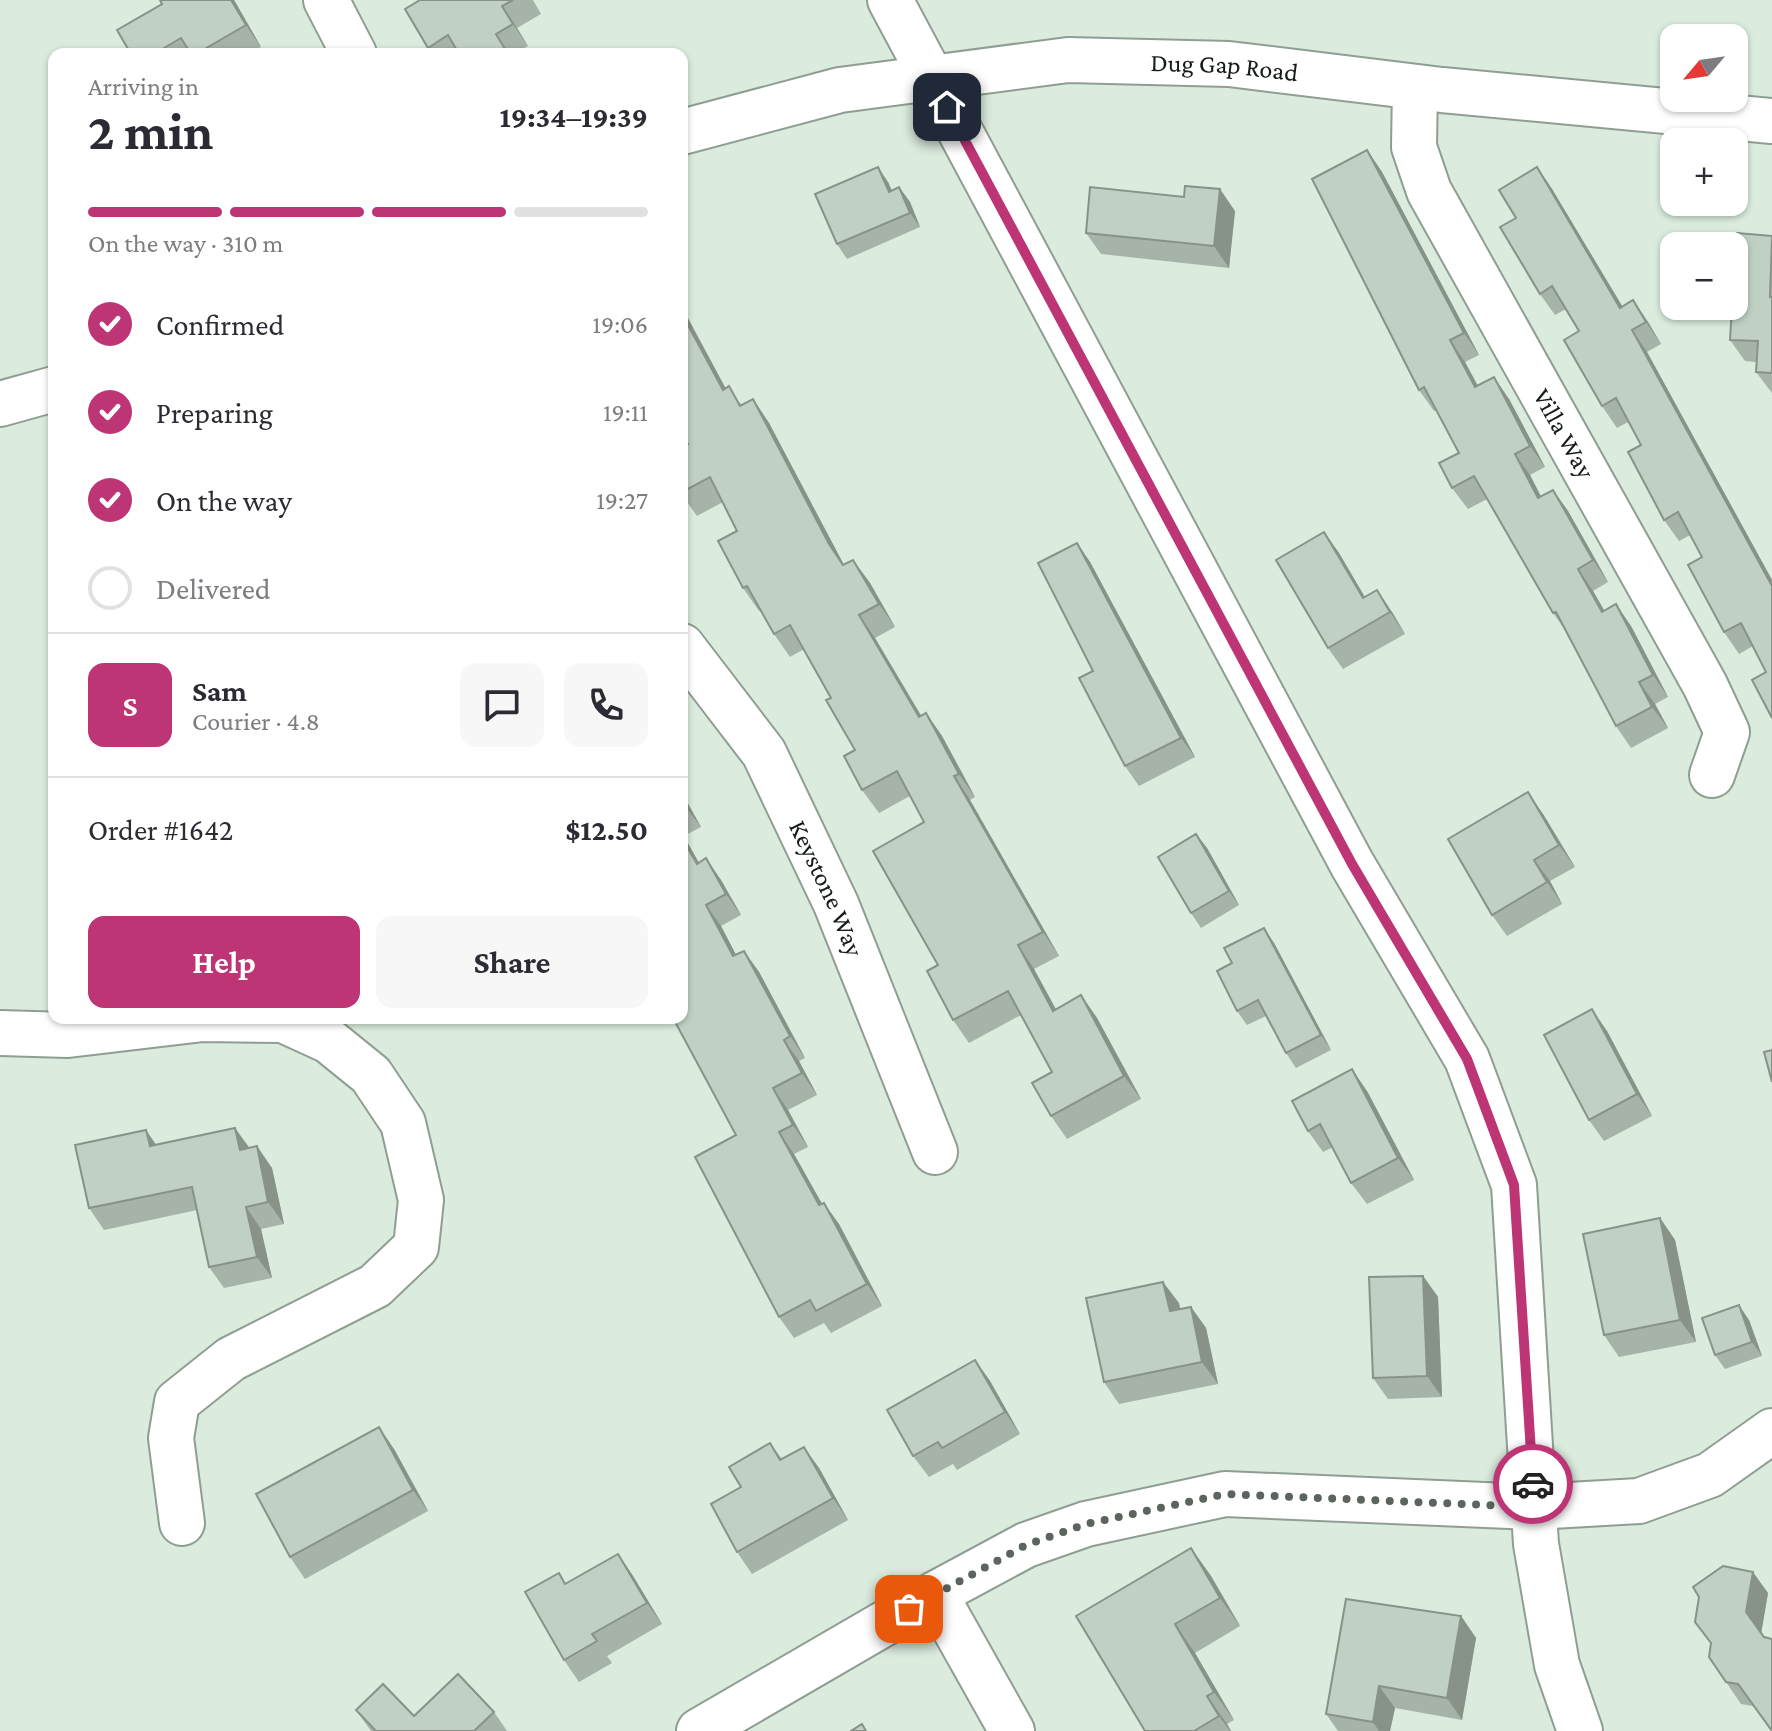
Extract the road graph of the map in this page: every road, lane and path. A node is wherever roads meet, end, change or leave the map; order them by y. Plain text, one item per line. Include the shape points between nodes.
1 (326, 0) edge
2 (890, 0) edge
3 (351, 48) edge
4 (933, 81) junction
5 (1415, 87) junction
6 (1772, 121) edge
7 (688, 130) edge
8 (48, 391) edge
9 (0, 404) edge
10 (688, 654) edge
11 (1712, 775) dead end
12 (161, 1024) edge
13 (292, 1024) edge
14 (0, 1033) edge
15 (935, 1152) dead end
16 (1772, 1431) edge
17 (1534, 1507) junction
18 (182, 1523) dead end
19 (935, 1594) junction
20 (699, 1731) edge
21 (1012, 1731) edge
22 (1580, 1731) edge

1 - 3 street
2 - 4 street
4 - 5 street, Dug Gap Road via 1068,60 1229,64
4 - 7 street, Dug Gap Road via 840,90
4 - 17 street via 1352,864 1467,1059 1514,1185
5 - 6 street, Dug Gap Road
5 - 11 street, Villa Way via 1414,147 1429,191 1727,732
8 - 9 street
10 - 15 street, Keystone Way via 764,753 836,904
12 - 14 street via 68,1035
13 - 18 street via 329,1041 371,1075 403,1123 421,1200 416,1247 375,1286 231,1359 177,1402 171,1438
16 - 17 street via 1710,1475 1639,1501
17 - 19 street via 1225,1494 1086,1524 1026,1545
17 - 22 street via 1557,1665
19 - 20 street
19 - 21 street

